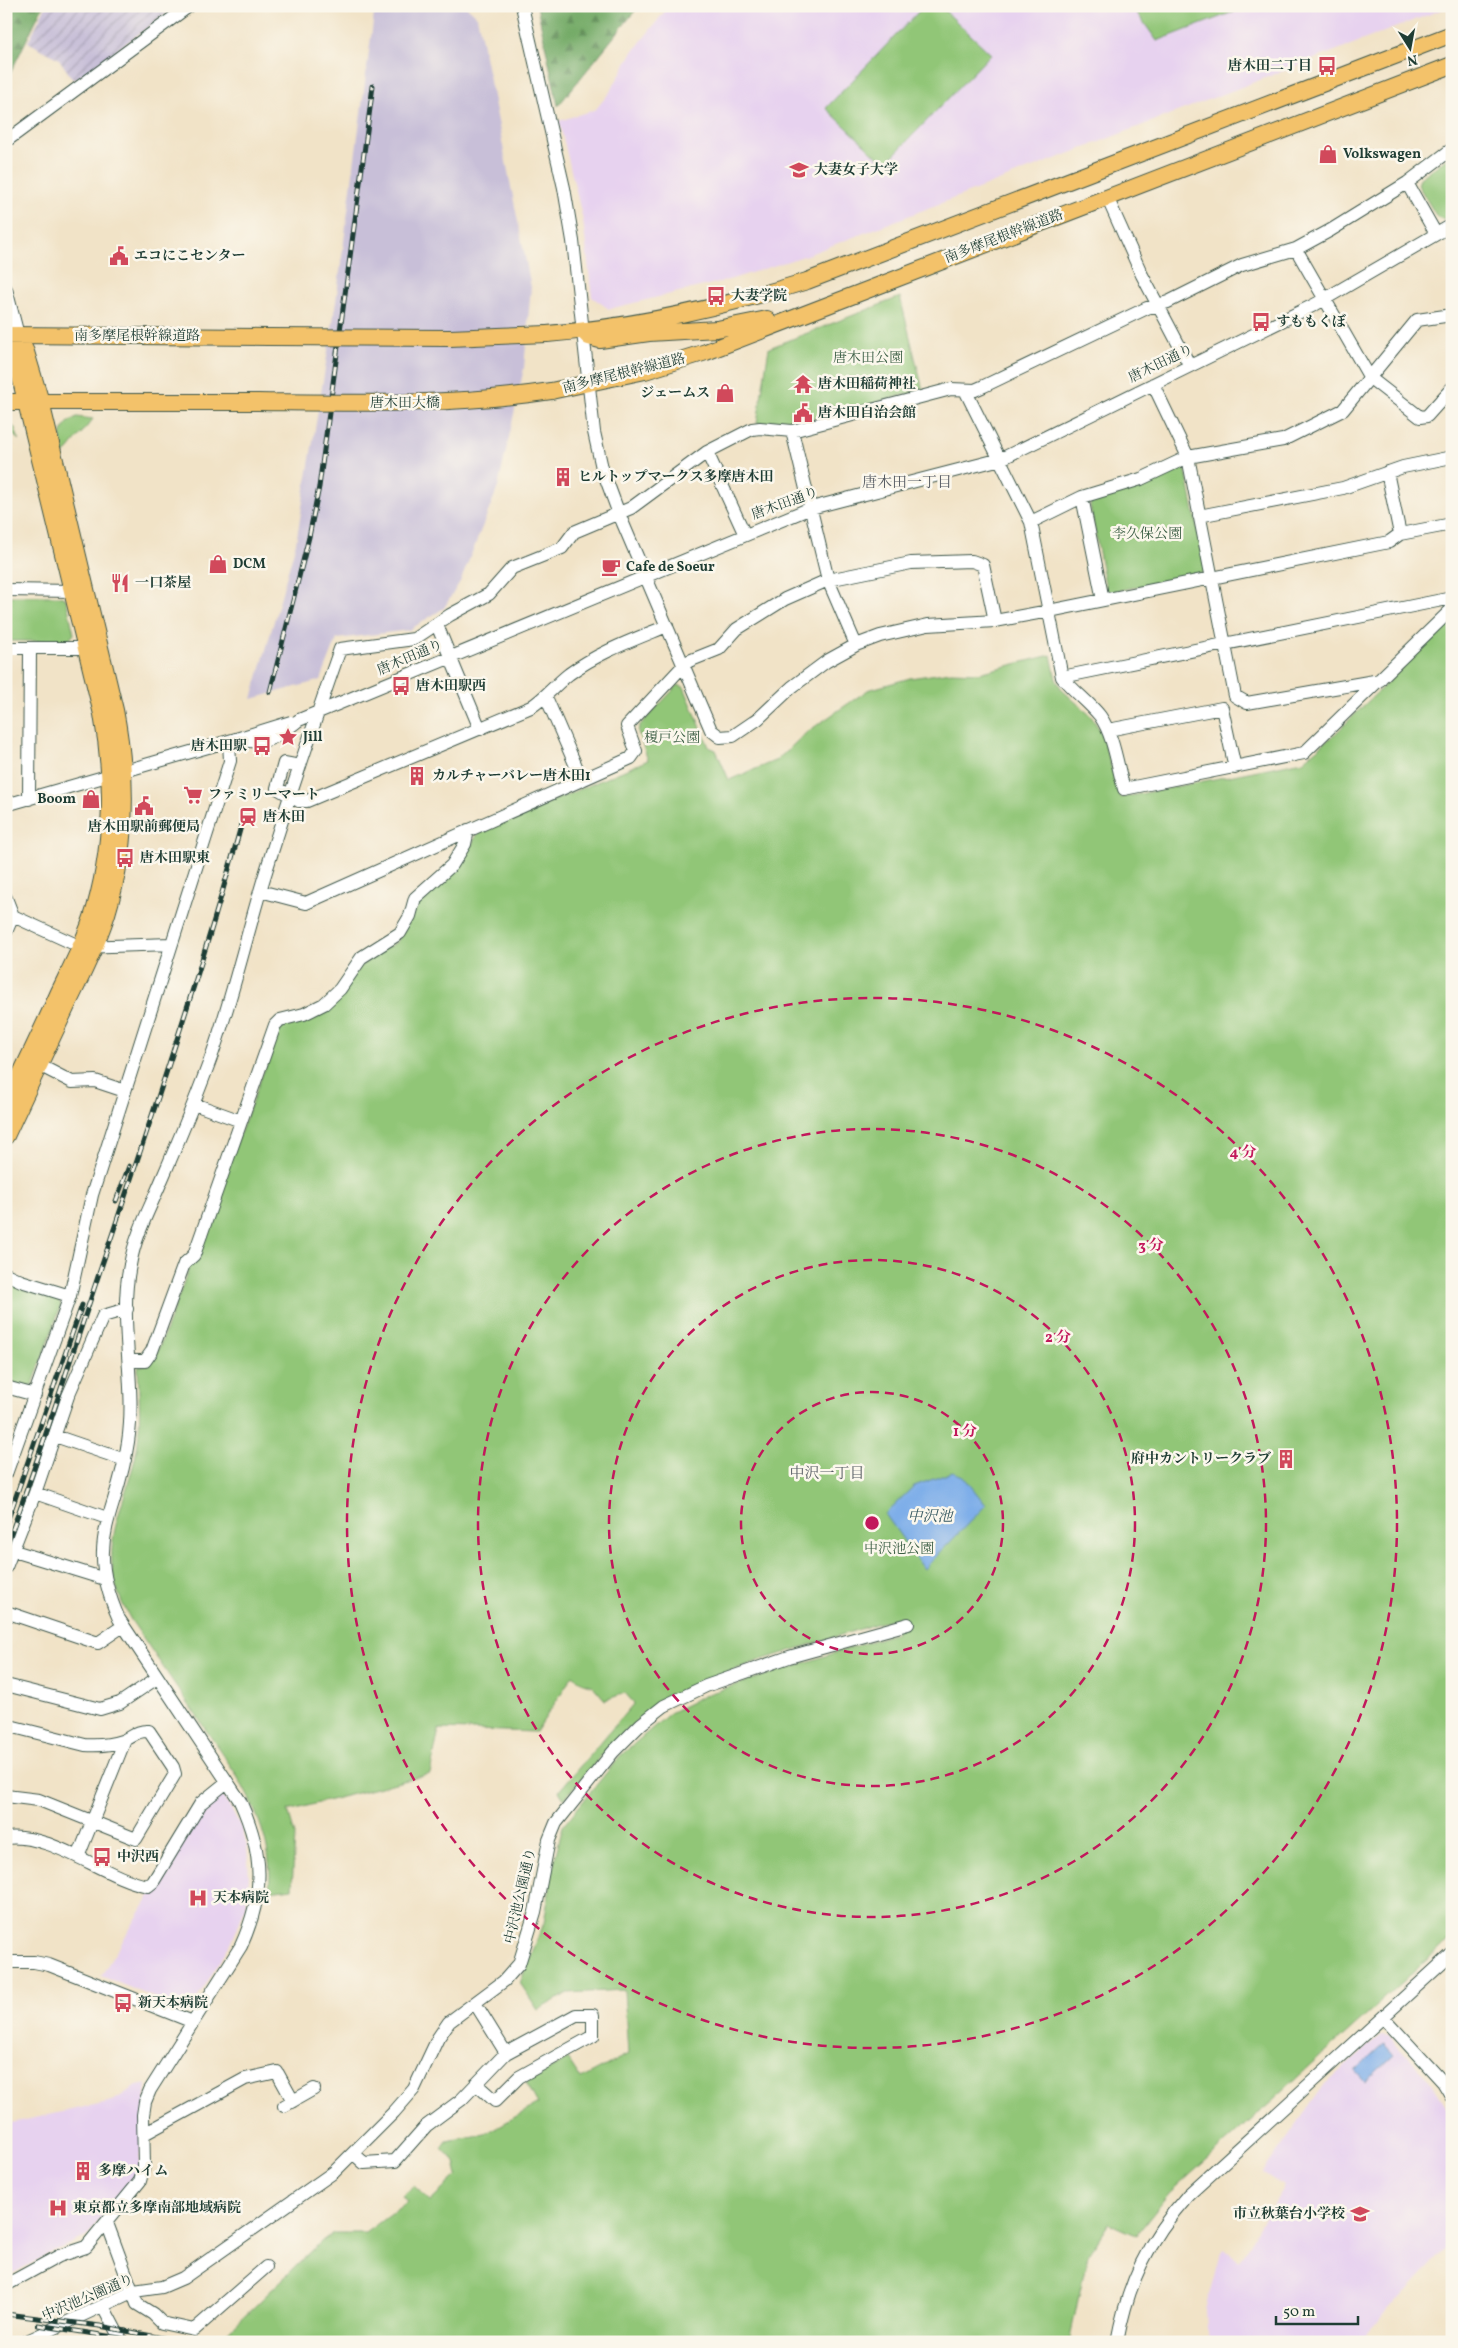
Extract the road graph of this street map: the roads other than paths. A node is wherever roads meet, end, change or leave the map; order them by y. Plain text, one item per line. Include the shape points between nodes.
1 (189, 6) edge
2 (522, 6) edge
3 (1452, 34) edge
4 (1452, 64) edge
5 (6, 141) edge
6 (1452, 149) edge
7 (1407, 183) junction
8 (1107, 197) junction
9 (1452, 225) edge
10 (1436, 234) junction
11 (1296, 249) junction
12 (6, 289) edge
13 (1325, 299) junction
14 (1158, 305) junction
15 (819, 308) junction
16 (1452, 315) edge
17 (583, 330) junction
18 (12, 335) edge
19 (1190, 366) junction
20 (1370, 378) junction
21 (1153, 384) junction
22 (589, 385) junction
23 (1452, 388) edge
24 (965, 390) junction
25 (551, 391) joint
26 (6, 402) edge
27 (33, 402) junction
28 (792, 431) junction
29 (707, 452) junction
30 (1188, 457) junction
31 (1452, 457) edge
32 (1001, 459) junction
33 (1387, 472) junction
34 (1082, 498) junction
35 (811, 508) junction
36 (619, 514) junction
37 (1199, 516) junction
38 (1031, 522) junction
39 (1452, 524) edge
40 (1400, 534) junction
41 (745, 535) junction
42 (645, 576) junction
43 (1211, 578) junction
44 (828, 580) junction
45 (6, 590) edge
46 (73, 591) junction
47 (1452, 598) edge
48 (1103, 600) junction
49 (1452, 609) edge
50 (1049, 611) junction
51 (994, 621) junction
52 (437, 624) junction
53 (667, 626) junction
54 (1224, 645) junction
55 (856, 646) junction
56 (6, 648) edge
57 (30, 648) junction
58 (86, 648) junction
59 (450, 658) junction
60 (683, 666) junction
61 (1062, 677) junction
62 (1380, 680) junction
63 (546, 697) junction
64 (309, 716) junction
65 (480, 729) junction
66 (1108, 730) junction
67 (233, 740) junction
68 (1235, 768) junction
69 (117, 774) junction
70 (582, 780) junction
71 (290, 796) junction
72 (29, 798) junction
73 (6, 806) edge
74 (468, 830) junction
75 (260, 891) junction
76 (6, 898) edge
77 (13, 916) junction
78 (6, 932) edge
79 (171, 944) junction
80 (88, 947) junction
81 (39, 1065) junction
82 (125, 1091) junction
83 (194, 1104) junction
84 (6, 1105) edge
85 (241, 1121) junction
86 (6, 1136) edge
87 (6, 1274) edge
88 (70, 1296) junction
89 (127, 1310) junction
90 (129, 1362) junction
91 (6, 1387) edge
92 (35, 1395) junction
93 (56, 1436) junction
94 (125, 1460) junction
95 (6, 1474) edge
96 (35, 1493) junction
97 (107, 1518) junction
98 (14, 1551) junction
99 (6, 1567) edge
100 (105, 1579) junction
101 (6, 1612) edge
102 (908, 1624) dead end
103 (123, 1626) junction
104 (157, 1678) junction
105 (6, 1685) edge
106 (6, 1725) edge
107 (125, 1740) junction
108 (227, 1782) junction
109 (6, 1796) edge
110 (92, 1823) junction
111 (6, 1838) edge
112 (78, 1857) junction
113 (1452, 1954) edge
114 (6, 1962) edge
115 (475, 2003) junction
116 (1383, 2017) junction
117 (193, 2022) junction
118 (506, 2053) junction
119 (476, 2084) junction
120 (314, 2089) dead end
121 (1452, 2097) edge
122 (144, 2134) junction
123 (353, 2153) junction
124 (107, 2222) junction
125 (266, 2267) dead end
126 (6, 2284) edge
127 (134, 2291) junction
128 (104, 2306) junction
129 (25, 2342) edge
130 (122, 2342) edge
131 (1117, 2342) edge

1 - 5 street
2 - 17 street via 564,188
3 - 17 main road via 807,281 731,304
4 - 8 main road, 南多摩尾根幹線道路
6 - 7 street
7 - 10 street
7 - 11 street
8 - 14 street
8 - 15 main road, 南多摩尾根幹線道路
9 - 10 street, 唐木田通り
10 - 13 street, 唐木田通り
11 - 13 street
11 - 14 street via 1242,264 1205,285
12 - 18 street
13 - 19 street, 唐木田通り
13 - 20 street
14 - 19 street
14 - 24 street via 984,386
15 - 17 main road via 737,326 600,340
15 - 22 main road, 南多摩尾根幹線道路 via 671,364
16 - 20 street via 1417,320
17 - 18 main road, 南多摩尾根幹線道路, bridge via 450,338
17 - 22 street
18 - 27 main road via 26,352
19 - 21 street, 唐木田通り
20 - 23 street via 1420,417 1427,416
20 - 30 street via 1343,410 1283,440
21 - 30 street
21 - 32 street, 唐木田通り
22 - 25 main road, 南多摩尾根幹線道路
22 - 36 street via 599,454
24 - 28 street via 951,389
24 - 32 street
25 - 27 main road, 唐木田大橋, bridge via 448,402
26 - 27 main road
27 - 46 main road
27 - 69 main road via 115,710
28 - 29 street via 752,429
28 - 35 street
29 - 36 street via 632,508
29 - 41 street
30 - 34 street via 1141,479
30 - 37 street
31 - 33 street
32 - 35 street, 唐木田通り
32 - 38 street
33 - 37 street via 1343,488
33 - 40 street
34 - 38 street
34 - 48 street
35 - 41 street, 唐木田通り
35 - 44 street
36 - 42 street
36 - 52 street via 574,532 562,548 512,568 489,594
37 - 43 street
38 - 50 street
39 - 40 street
40 - 43 street via 1389,542
41 - 42 street, 唐木田通り
42 - 53 street
42 - 59 street, 唐木田通り
43 - 48 street
43 - 54 street
44 - 51 street via 911,563 972,561 983,566
44 - 55 street
44 - 60 street via 785,599 737,629 719,649
45 - 46 street
46 - 58 main road
47 - 54 street
48 - 50 street
49 - 62 street
50 - 51 street
50 - 61 street
51 - 55 street via 928,625
52 - 59 street
52 - 64 street via 414,639 343,647
53 - 60 street
53 - 63 street via 606,650 568,675
54 - 61 street
54 - 62 street via 1234,696 1246,703
55 - 60 street via 827,661 792,687 758,719 726,738 714,734 708,725
56 - 57 street
57 - 58 street
57 - 72 street
58 - 69 main road
59 - 64 street, 唐木田通り
59 - 65 street
60 - 70 street via 627,726 636,751 630,758
61 - 66 street via 1072,691 1098,714
62 - 68 street via 1304,753
63 - 65 street
63 - 70 street
64 - 67 street, 唐木田通り, bridge
64 - 71 street via 300,766 284,763 277,788
65 - 71 street via 307,801
66 - 68 street via 1124,789
66 - 68 street via 1222,708
67 - 69 street, 唐木田通り
67 - 79 street via 230,761
69 - 72 street, 唐木田通り
69 - 80 main road via 122,822 115,879 107,913
70 - 74 street
71 - 75 street
72 - 73 street, 唐木田通り
74 - 75 street via 306,903
74 - 85 street via 452,865 414,898 410,916 400,933 362,957 340,989 324,1004 304,1014 280,1020 275,1025
75 - 83 street via 232,995
76 - 77 street
77 - 78 street
77 - 80 street
79 - 80 street
79 - 82 street
80 - 81 main road
80 - 84 main road
81 - 82 street via 72,1082 95,1081
81 - 86 main road
82 - 88 street via 92,1195
83 - 85 street
83 - 89 street via 132,1252
85 - 90 street via 194,1255 184,1264 152,1352 145,1361
87 - 88 street
88 - 92 street
89 - 90 street
89 - 93 street via 104,1316 68,1396
90 - 94 street via 130,1428
91 - 92 street
92 - 95 street
93 - 94 street
93 - 96 street
94 - 97 street
96 - 97 street
96 - 98 street
97 - 100 street via 102,1541
98 - 99 street
98 - 100 street
100 - 103 street
101 - 103 street via 98,1643
102 - 115 street, 中沢池公園通り via 706,1686 664,1706 641,1724 606,1760 556,1823 549,1840 535,1912 518,1964 504,1981
103 - 104 street
104 - 105 street via 120,1703 100,1709
104 - 108 street
106 - 107 street via 85,1745 98,1746
107 - 110 street
107 - 110 street via 140,1731 149,1731 175,1774 136,1839
108 - 112 street via 201,1803 148,1886
108 - 117 street via 251,1825 259,1889 254,1914 241,1946
109 - 110 street via 39,1800
110 - 112 street
111 - 112 street via 34,1840
113 - 116 street
114 - 117 street via 49,1965
115 - 118 street
115 - 123 street, 中沢池公園通り via 449,2022 414,2089
116 - 121 street via 1443,2082
116 - 131 street via 1173,2211 1153,2239 1135,2275
117 - 122 street via 150,2090 145,2102
118 - 119 street
118 - 119 street via 576,2015 593,2015 593,2036 519,2077 496,2101
119 - 123 street via 461,2100 426,2126 395,2161 364,2163
120 - 122 street via 288,2103 277,2072 245,2079
122 - 124 street via 142,2174
123 - 127 street, 中沢池公園通り via 334,2172 183,2278 162,2287
124 - 126 street via 86,2247 58,2256
124 - 127 street
125 - 127 street via 194,2330 162,2323 137,2304
127 - 128 street, 中沢池公園通り
128 - 129 street, 中沢池公園通り
128 - 130 street

